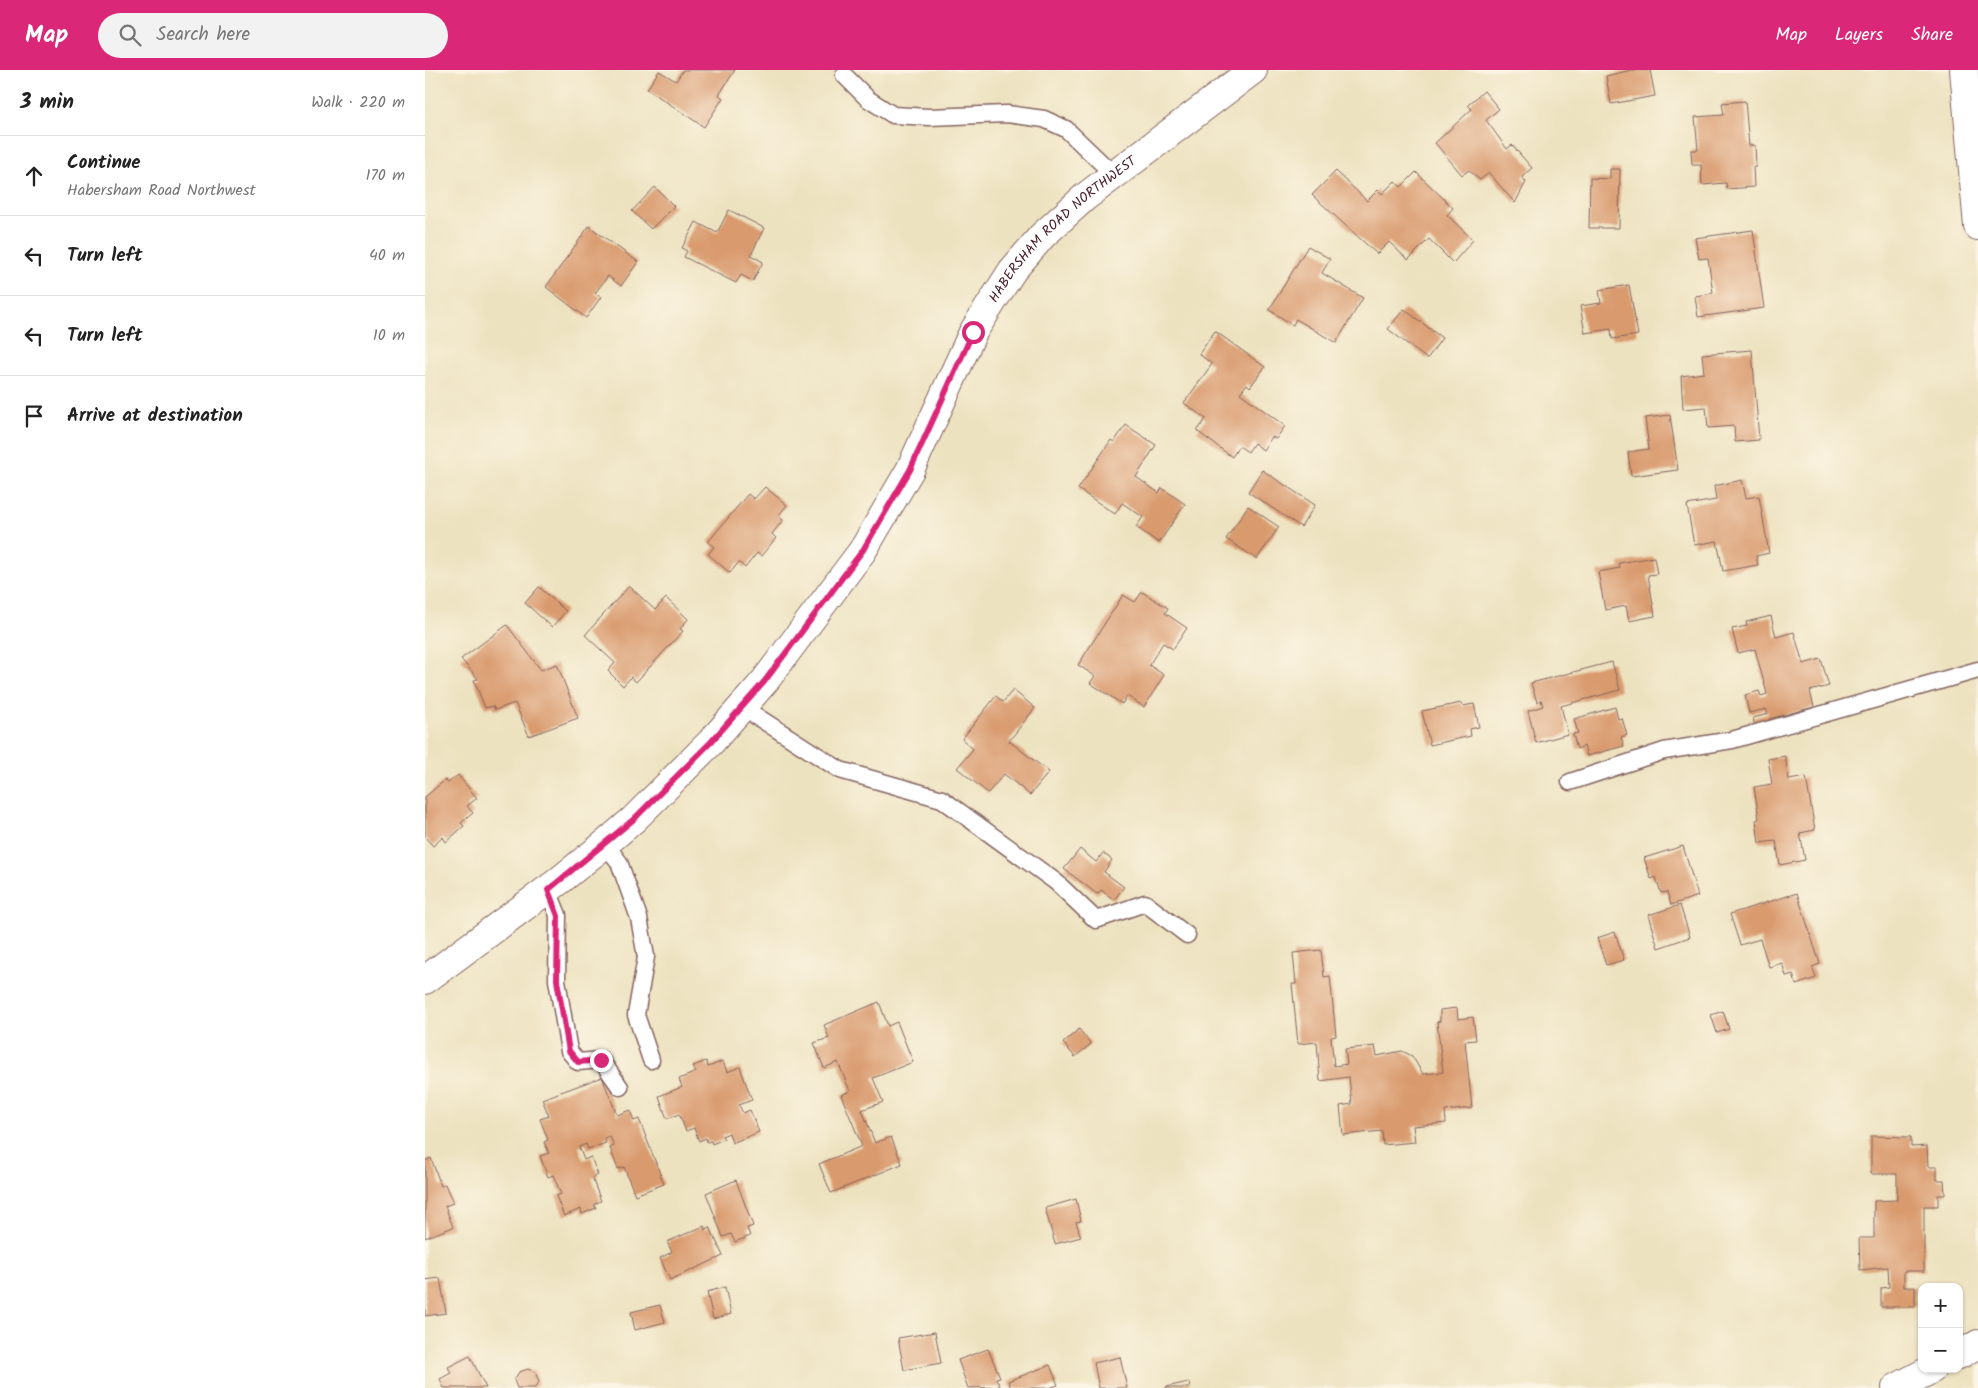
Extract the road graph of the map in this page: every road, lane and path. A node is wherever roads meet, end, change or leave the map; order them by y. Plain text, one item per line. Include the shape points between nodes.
1 (1253, 70) edge
2 (1964, 70) edge
3 (844, 75) dead end
4 (1114, 175) junction
5 (1978, 226) edge
6 (1978, 670) edge
7 (742, 707) junction
8 (1570, 782) dead end
9 (605, 844) junction
10 (548, 890) junction
11 (1187, 935) dead end
12 (425, 980) edge
13 (651, 1060) dead end
14 (621, 1087) dead end
15 (1978, 1344) edge
16 (1963, 1353) edge
17 (1924, 1373) edge
18 (1896, 1388) edge

1 - 4 street, HABERSHAM ROAD NORTHWEST
2 - 5 street
3 - 4 lane via 868,99 893,114 929,117 1007,114 1045,118 1066,128
4 - 7 street, HABERSHAM ROAD NORTHWEST via 1043,236 1012,272 973,332 910,470 863,550
6 - 8 lane via 1732,740 1664,750
7 - 9 street, HABERSHAM ROAD NORTHWEST via 634,819
7 - 11 lane via 840,770 942,799 1056,882 1096,920 1145,903
9 - 10 street, HABERSHAM ROAD NORTHWEST
9 - 13 lane via 619,862 639,918 646,957 636,1015
10 - 12 street, HABERSHAM ROAD NORTHWEST
10 - 14 lane via 558,916 557,980 569,1051 578,1062 601,1060
15 - 16 street
17 - 18 street

